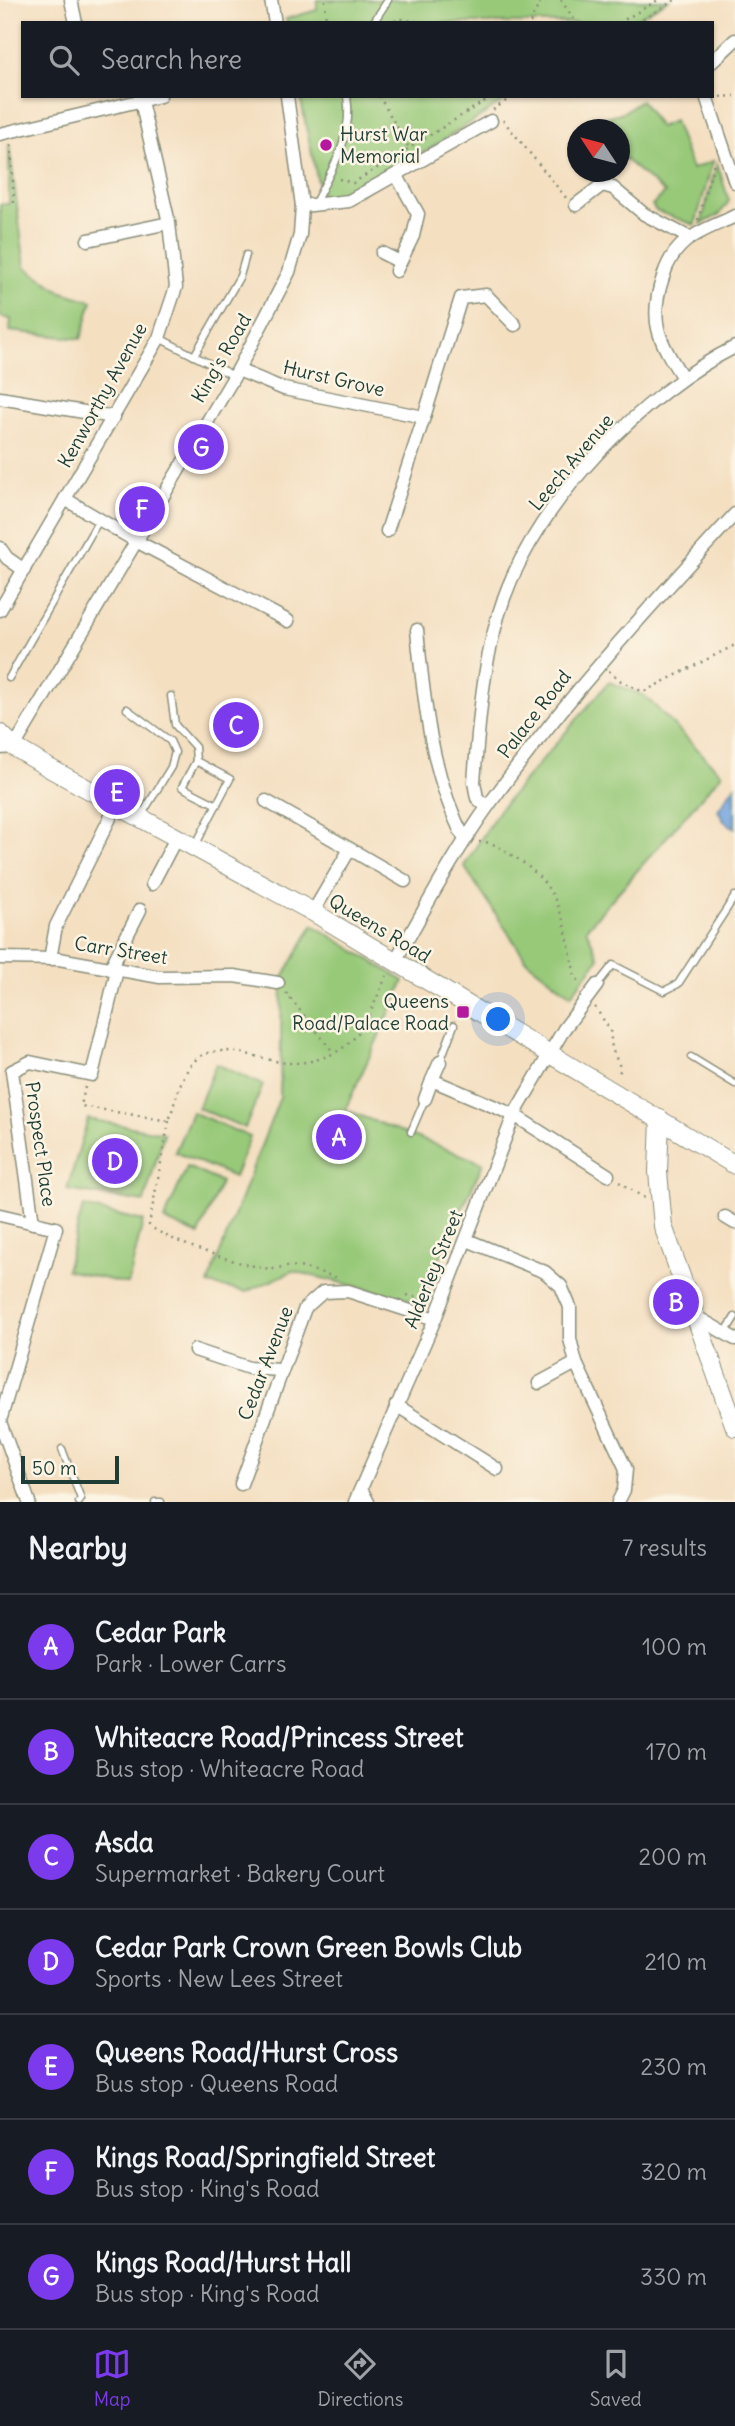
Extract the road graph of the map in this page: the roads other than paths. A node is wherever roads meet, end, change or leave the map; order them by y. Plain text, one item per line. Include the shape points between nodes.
1 (71, 0) edge
2 (271, 0) edge
3 (388, 0) edge
4 (76, 21) edge
5 (275, 21) edge
6 (374, 21) edge
7 (735, 40) edge
8 (714, 60) edge
9 (94, 98) edge
10 (152, 98) edge
11 (288, 98) edge
12 (347, 98) edge
13 (707, 98) edge
14 (141, 101) junction
15 (97, 110) junction
16 (492, 114) road end
17 (5, 134) edge
18 (397, 176) junction
19 (601, 182) edge
20 (735, 182) edge
21 (602, 185) junction
22 (308, 205) junction
23 (576, 205) road end
24 (735, 216) edge
25 (169, 223) junction
26 (690, 238) junction
27 (88, 240) dead end
28 (382, 253) dead end
29 (246, 255) dead end
30 (515, 325) dead end
31 (159, 338) junction
32 (735, 347) edge
33 (194, 356) junction
34 (236, 373) junction
35 (684, 378) junction
36 (0, 398) edge
37 (114, 416) junction
38 (424, 417) junction
39 (65, 499) junction
40 (735, 514) edge
41 (100, 520) junction
42 (387, 531) dead end
43 (135, 541) junction
44 (0, 548) edge
45 (24, 570) junction
46 (0, 610) edge
47 (288, 621) dead end
48 (417, 630) dead end
49 (9, 678) dead end
50 (171, 696) dead end
51 (127, 709) dead end
52 (0, 733) edge
53 (7, 748) edge
54 (196, 761) junction
55 (266, 801) dead end
56 (217, 805) junction
57 (116, 806) junction
58 (487, 807) junction
59 (140, 818) junction
60 (176, 838) junction
61 (465, 840) junction
62 (195, 848) junction
63 (349, 849) junction
64 (405, 881) dead end
65 (152, 884) dead end
66 (735, 896) edge
67 (140, 910) dead end
68 (313, 912) junction
69 (0, 958) edge
70 (50, 960) junction
71 (395, 961) junction
72 (113, 970) junction
73 (278, 983) road end
74 (593, 990) joint
75 (454, 1025) dead end
76 (549, 1051) junction
77 (691, 1057) dead end
78 (439, 1062) joint
79 (432, 1080) junction
80 (735, 1084) edge
81 (425, 1099) joint
82 (514, 1115) junction
83 (660, 1119) junction
84 (411, 1132) dead end
85 (735, 1165) edge
86 (608, 1175) road end
87 (0, 1215) edge
88 (33, 1223) junction
89 (467, 1240) junction
90 (695, 1316) junction
91 (735, 1317) edge
92 (435, 1319) junction
93 (730, 1336) edge
94 (195, 1350) dead end
95 (576, 1363) junction
96 (280, 1370) junction
97 (539, 1382) dead end
98 (396, 1405) junction
99 (0, 1421) edge
100 (735, 1427) edge
101 (62, 1449) dead end
102 (497, 1469) dead end
103 (241, 1484) dead end
104 (360, 1489) junction
105 (29, 1502) edge
106 (79, 1502) edge
107 (155, 1502) edge
108 (160, 1502) edge
109 (355, 1502) edge
110 (368, 1502) edge
111 (618, 1502) edge

1 - 4 street
2 - 5 street
3 - 6 lane
7 - 8 street
9 - 15 street
10 - 14 street
11 - 22 street, King's Road
12 - 22 lane via 342,149
13 - 20 street
14 - 15 street
14 - 25 street, Kenworthy Avenue
15 - 17 street
16 - 18 street
18 - 22 street via 349,201
18 - 28 street via 418,215 398,266
19 - 21 street
21 - 23 street
21 - 26 street
22 - 34 street, King's Road via 289,272
24 - 26 street
25 - 27 street
25 - 31 street, Kenworthy Avenue via 176,287
26 - 35 street via 666,268 654,322 664,349
29 - 33 lane via 240,276
30 - 38 street via 485,295 461,298
31 - 33 lane
31 - 37 street, Kenworthy Avenue
32 - 35 street, Leech Avenue
33 - 34 lane
34 - 38 street, Hurst Grove via 284,389
34 - 43 street, King's Road
35 - 58 street, Leech Avenue via 597,454 559,501 505,596 483,684 474,782 477,798
36 - 37 street
37 - 39 street, Kenworthy Avenue
38 - 42 street
39 - 41 street
39 - 45 street, Kenworthy Avenue
40 - 58 street, Palace Road via 561,709
41 - 43 street
41 - 49 lane
43 - 47 street
43 - 53 street, King's Road
44 - 45 street
45 - 46 street, Kenworthy Avenue
48 - 61 street via 427,728 454,821
50 - 54 lane via 175,725 195,747
51 - 59 lane via 170,741 175,752
52 - 53 main road, Queens Road
53 - 57 main road, Queens Road
54 - 56 lane via 230,779
54 - 56 lane via 182,787
55 - 63 street
56 - 62 lane
57 - 59 main road, Queens Road
57 - 70 street via 56,926
58 - 61 street, Palace Road
59 - 60 main road, Queens Road
60 - 62 main road, Queens Road
60 - 65 street
61 - 71 street, Palace Road
62 - 68 main road, Queens Road
63 - 64 street
63 - 68 street
66 - 74 lane via 678,984 664,990 613,965
67 - 72 street
68 - 71 main road, Queens Road
69 - 70 street, Carr Street
70 - 72 street, Carr Street
71 - 76 main road, Queens Road
72 - 73 street, Carr Street via 160,978 234,976
72 - 88 street, Prospect Place via 90,1074 30,1062 12,1071
74 - 76 street, Alderley Street
75 - 78 lane
76 - 82 street, Alderley Street
76 - 83 main road, Queens Road
77 - 80 lane
78 - 79 street
79 - 81 street
79 - 82 street
81 - 84 lane
82 - 86 street
82 - 89 street, Alderley Street
83 - 85 main road, Queens Road
83 - 90 main road via 663,1226
87 - 88 street
88 - 99 street via 55,1228
89 - 92 street, Alderley Street
89 - 95 street via 545,1272 561,1286 570,1307
90 - 93 street
90 - 100 main road
91 - 93 lane
92 - 96 street, Cedar Avenue via 348,1292 323,1292 305,1308
92 - 98 street, Alderley Street
94 - 96 street via 249,1368
95 - 97 street
95 - 111 street via 626,1469
96 - 103 street, Cedar Avenue
98 - 102 street
98 - 104 street, Alderley Street
99 - 105 street
101 - 106 lane
104 - 109 street, Alderley Street
104 - 110 street
107 - 108 lane

